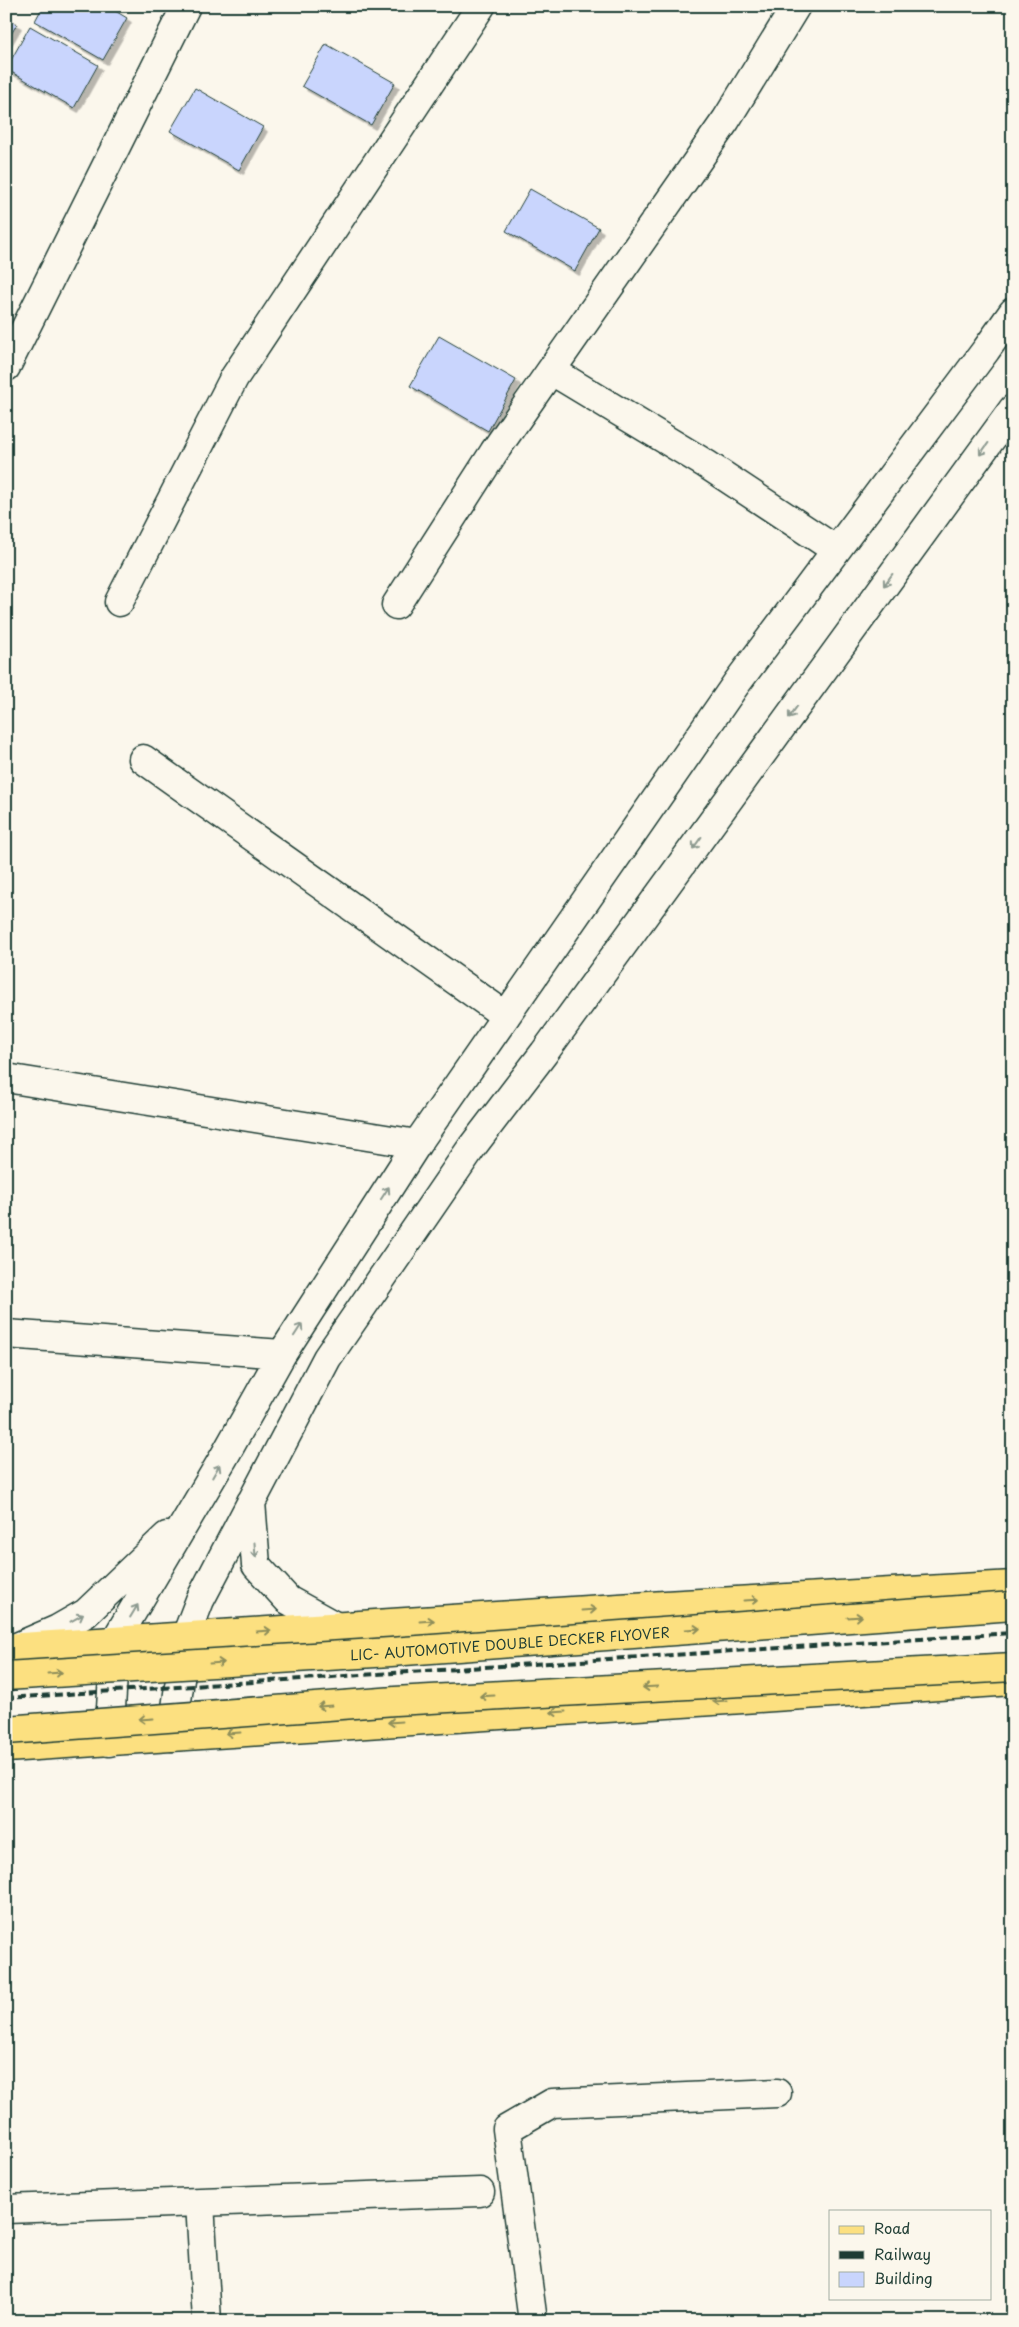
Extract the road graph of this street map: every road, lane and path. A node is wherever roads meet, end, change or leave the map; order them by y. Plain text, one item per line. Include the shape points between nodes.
1 (186, 6) edge
2 (481, 6) edge
3 (796, 6) edge
4 (1013, 312) edge
5 (6, 367) edge
6 (552, 371) junction
7 (1013, 410) edge
8 (836, 550) junction
9 (119, 602) dead end
10 (396, 605) dead end
11 (143, 759) dead end
12 (506, 1016) junction
13 (6, 1078) edge
14 (417, 1144) junction
15 (6, 1334) edge
16 (282, 1354) junction
17 (251, 1502) junction
18 (194, 1510) junction
19 (1013, 1585) edge
20 (1013, 1606) edge
21 (337, 1627) junction
22 (186, 1636) junction
23 (116, 1641) junction
24 (12, 1647) edge
25 (1013, 1667) edge
26 (6, 1676) edge
27 (1013, 1681) edge
28 (6, 1730) edge
29 (172, 1737) junction
30 (109, 1742) junction
31 (6, 1748) edge
32 (777, 2093) dead end
33 (480, 2192) dead end
34 (200, 2203) junction
35 (6, 2210) edge
36 (207, 2321) edge
37 (533, 2321) edge

1 - 5 street
2 - 9 street via 234,378
3 - 6 street via 726,120
4 - 8 street
6 - 8 street via 706,464
6 - 10 street via 494,452
7 -> 17 street via 467,1155 327,1358
8 - 12 street via 736,684
11 - 12 street
12 - 14 street
13 - 14 street
16 -> 14 street
15 - 16 street
18 -> 16 street
17 -> 21 street via 256,1565 288,1600
17 - 22 street via 200,1600
23 -> 18 street
24 -> 18 street via 58,1629 86,1613
21 -> 19 main road
26 -> 20 main road, LIC- AUTOMOTIVE DOUBLE DECKER FLYOVER, bridge via 390,1652
22 -> 21 main road
22 - 23 main road
22 - 29 street
23 - 24 main road
23 - 30 street
25 -> 28 main road, bridge via 395,1701
27 -> 29 main road
29 - 30 main road
30 - 31 main road
32 - 37 street via 552,2103 507,2129
33 - 34 street
34 - 35 street
34 - 36 street

